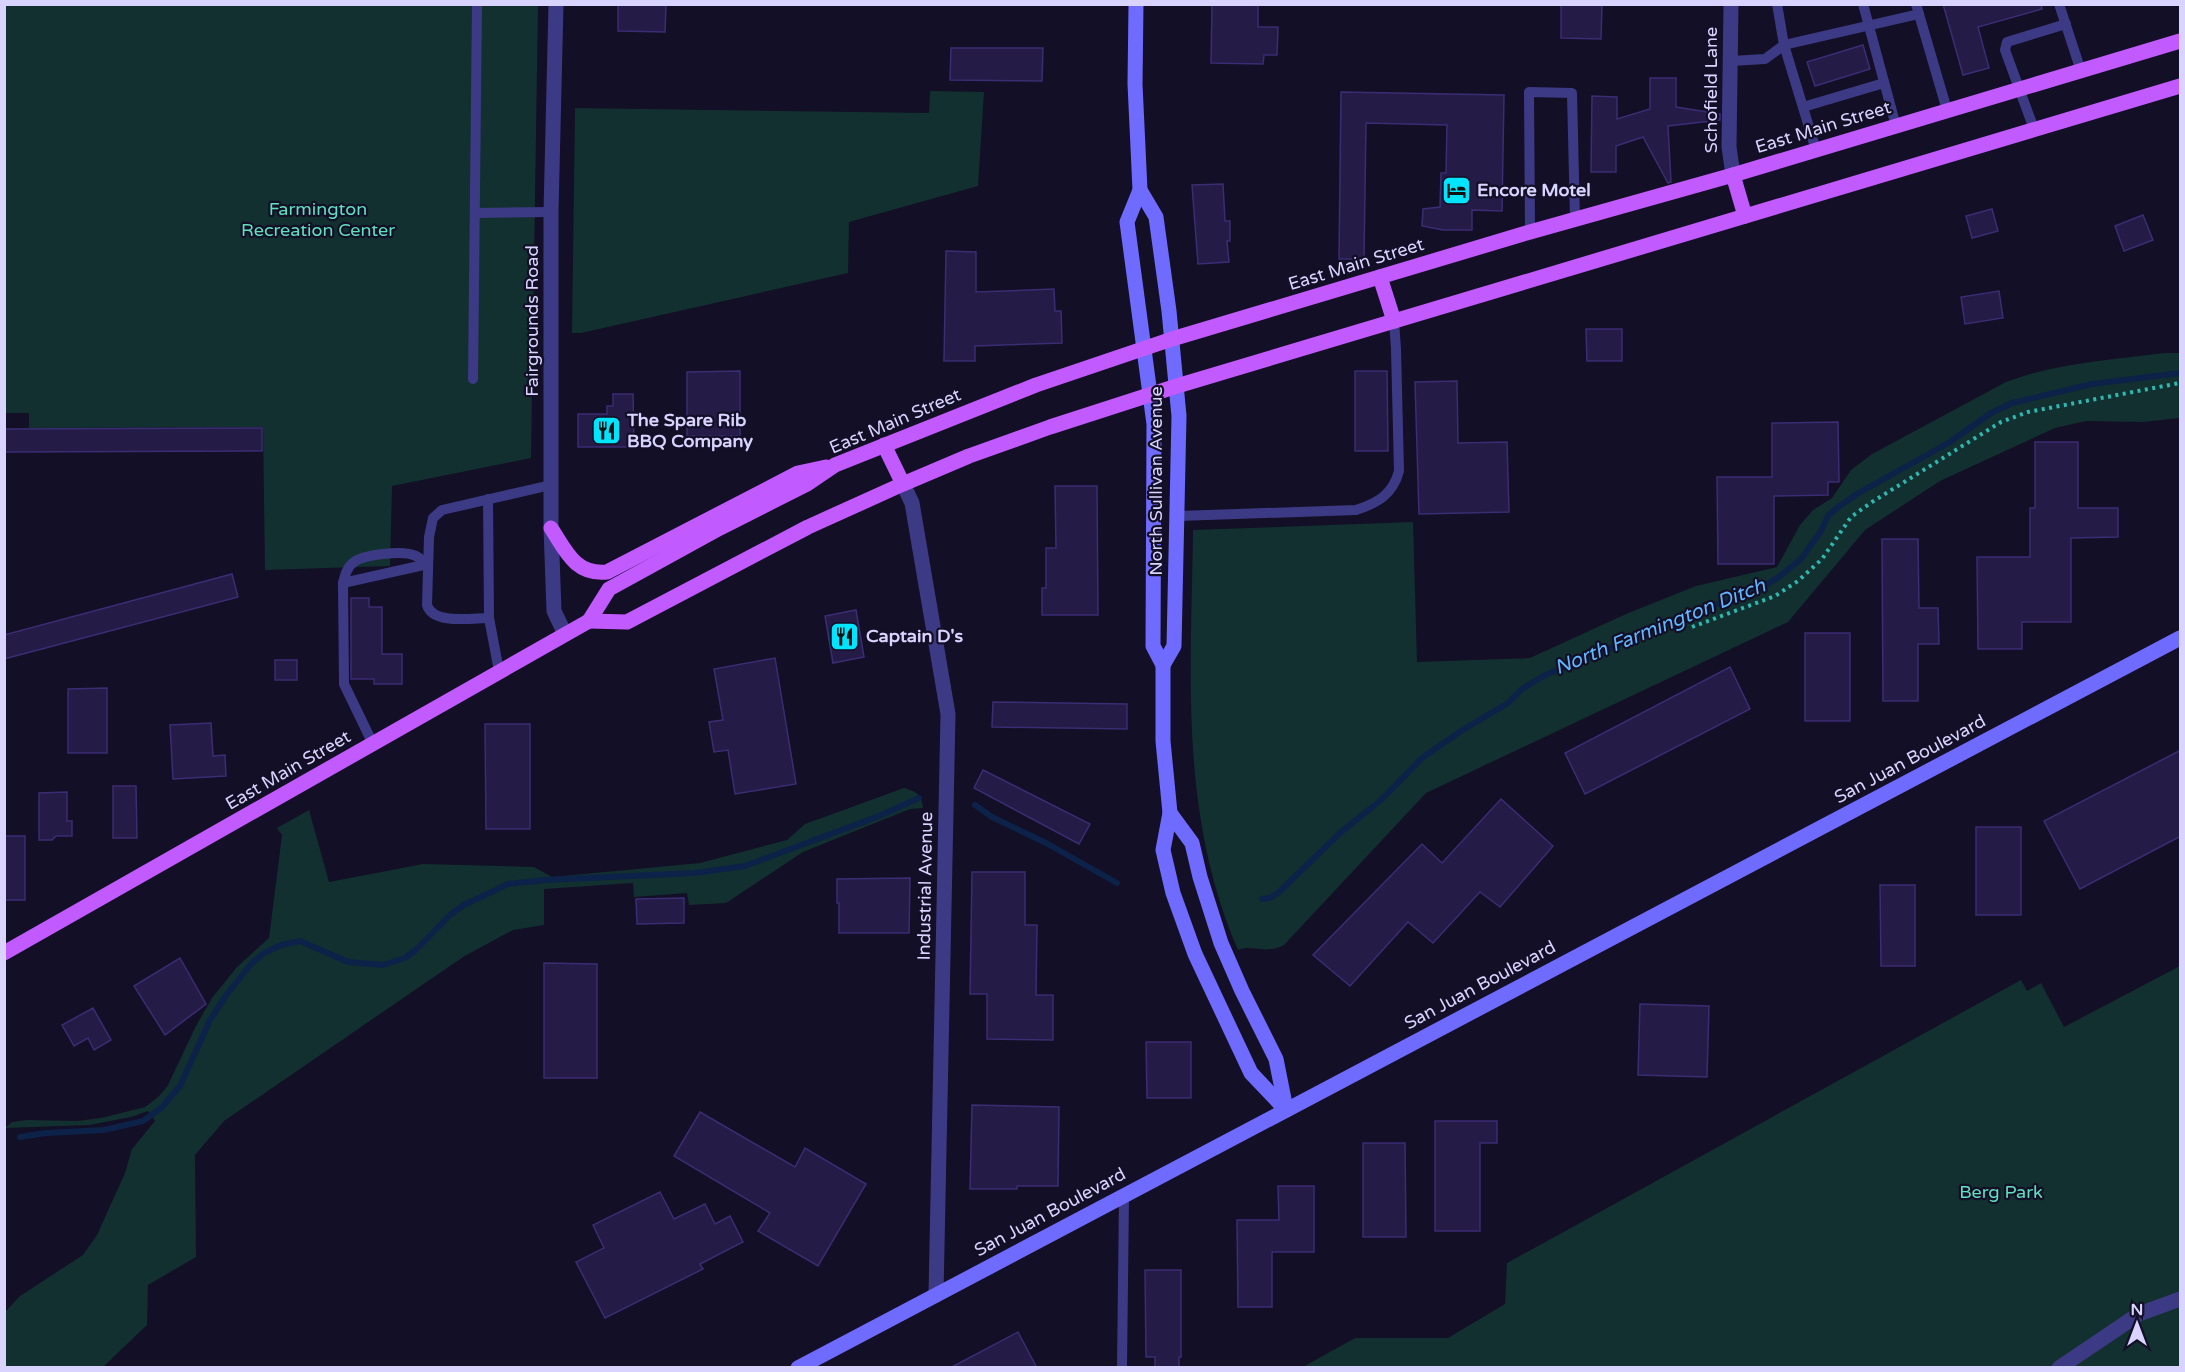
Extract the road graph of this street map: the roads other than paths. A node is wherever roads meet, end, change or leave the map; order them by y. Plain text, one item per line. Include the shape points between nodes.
1 (477, 4) edge
2 (556, 4) edge
3 (1136, 4) edge
4 (1731, 4) edge
5 (1777, 4) edge
6 (1863, 4) edge
7 (2060, 4) edge
8 (1917, 9) edge
9 (2066, 24) junction
10 (1869, 26) junction
11 (2181, 41) edge
12 (1784, 45) junction
13 (1731, 61) junction
14 (2081, 71) junction
15 (1884, 82) junction
16 (2181, 86) edge
17 (2019, 89) junction
18 (1803, 107) junction
19 (1947, 110) junction
20 (1896, 126) junction
21 (2034, 129) junction
22 (1815, 150) junction
23 (1733, 175) junction
24 (1140, 190) junction
25 (551, 212) junction
26 (475, 213) junction
27 (1745, 216) junction
28 (1575, 219) junction
29 (1530, 232) junction
30 (1380, 277) junction
31 (1394, 321) junction
32 (1172, 339) junction
33 (1145, 348) junction
34 (473, 379) dead end
35 (1177, 386) junction
36 (1151, 394) junction
37 (884, 445) junction
38 (835, 465) junction
39 (903, 484) junction
40 (551, 485) junction
41 (488, 499) junction
42 (1178, 516) junction
43 (551, 528) junction
44 (428, 564) junction
45 (343, 583) junction
46 (489, 618) junction
47 (589, 621) junction
48 (565, 634) junction
49 (2181, 638) edge
50 (1163, 665) junction
51 (499, 671) junction
52 (373, 744) junction
53 (1170, 813) junction
54 (4, 953) edge
55 (1286, 1110) junction
56 (1124, 1196) junction
57 (936, 1295) junction
58 (2181, 1299) edge
59 (798, 1368) edge
60 (1122, 1368) edge
61 (2059, 1368) edge

1 - 26 lane
2 - 25 street, Fairgrounds Road
3 - 24 main road, North Sullivan Avenue
4 - 13 street, Schofield Lane
5 - 12 lane
6 - 10 lane
7 - 9 lane
8 - 10 lane
8 - 19 lane
9 - 14 lane
9 - 17 lane via 2007,42 2005,50
10 - 12 lane
10 - 15 lane
11 - 14 main road, East Main Street
12 - 13 lane via 1765,59
12 - 18 lane
13 - 23 street, Schofield Lane via 1729,147
14 - 17 main road, East Main Street
15 - 18 lane
15 - 20 lane
16 - 21 main road, East Main Street
17 - 19 main road, East Main Street
17 - 21 lane
18 - 22 lane
19 - 20 main road, East Main Street
20 - 22 main road, East Main Street
21 - 27 main road, East Main Street
22 - 23 main road, East Main Street
23 - 27 main road
23 - 28 main road, East Main Street
24 - 32 main road, North Sullivan Avenue via 1156,217
24 - 33 main road, North Sullivan Avenue via 1127,222
25 - 26 lane
25 - 40 street, Fairgrounds Road
26 - 34 lane
27 - 31 main road, East Main Street
28 - 29 main road, East Main Street
28 - 29 lane via 1572,93 1529,92
29 - 30 main road, East Main Street
30 - 31 main road
30 - 32 main road, East Main Street
31 - 35 main road, East Main Street
31 - 42 lane via 1399,471 1387,495 1356,510
32 - 33 main road, East Main Street
32 - 35 main road, North Sullivan Avenue
33 - 36 main road, North Sullivan Avenue
33 - 37 main road, East Main Street via 1036,385
35 - 36 main road, East Main Street
35 - 42 main road, North Sullivan Avenue
36 - 39 main road, East Main Street via 969,456
36 - 50 main road, North Sullivan Avenue via 1153,646
37 - 38 main road, East Main Street
37 - 39 main road
38 - 43 main road via 798,473 607,572 580,567
38 - 47 main road, East Main Street via 807,484 609,588
39 - 47 main road, East Main Street via 808,527 627,622
39 - 57 street, Industrial Avenue via 912,503 948,714
40 - 41 lane
40 - 43 street, Fairgrounds Road
41 - 44 lane via 442,510 433,518
41 - 46 lane
42 - 50 main road, North Sullivan Avenue via 1174,646
43 - 48 street, Fairgrounds Road via 554,611
44 - 45 lane
44 - 45 lane via 415,555 371,556 355,561 346,570
44 - 46 lane via 429,611 440,618
45 - 52 lane via 344,684
46 - 51 lane
47 - 48 main road, East Main Street
48 - 51 main road, East Main Street
49 - 55 main road, San Juan Boulevard
50 - 53 main road, North Sullivan Avenue via 1163,741
51 - 52 main road, East Main Street
52 - 54 main road, East Main Street
53 - 55 main road via 1192,843 1221,943 1276,1059
53 - 55 main road, North Sullivan Avenue via 1163,850 1173,893 1195,954 1251,1073
55 - 56 main road, San Juan Boulevard
56 - 57 main road, San Juan Boulevard
56 - 60 lane
57 - 59 main road, San Juan Boulevard
58 - 61 street via 2139,1314

